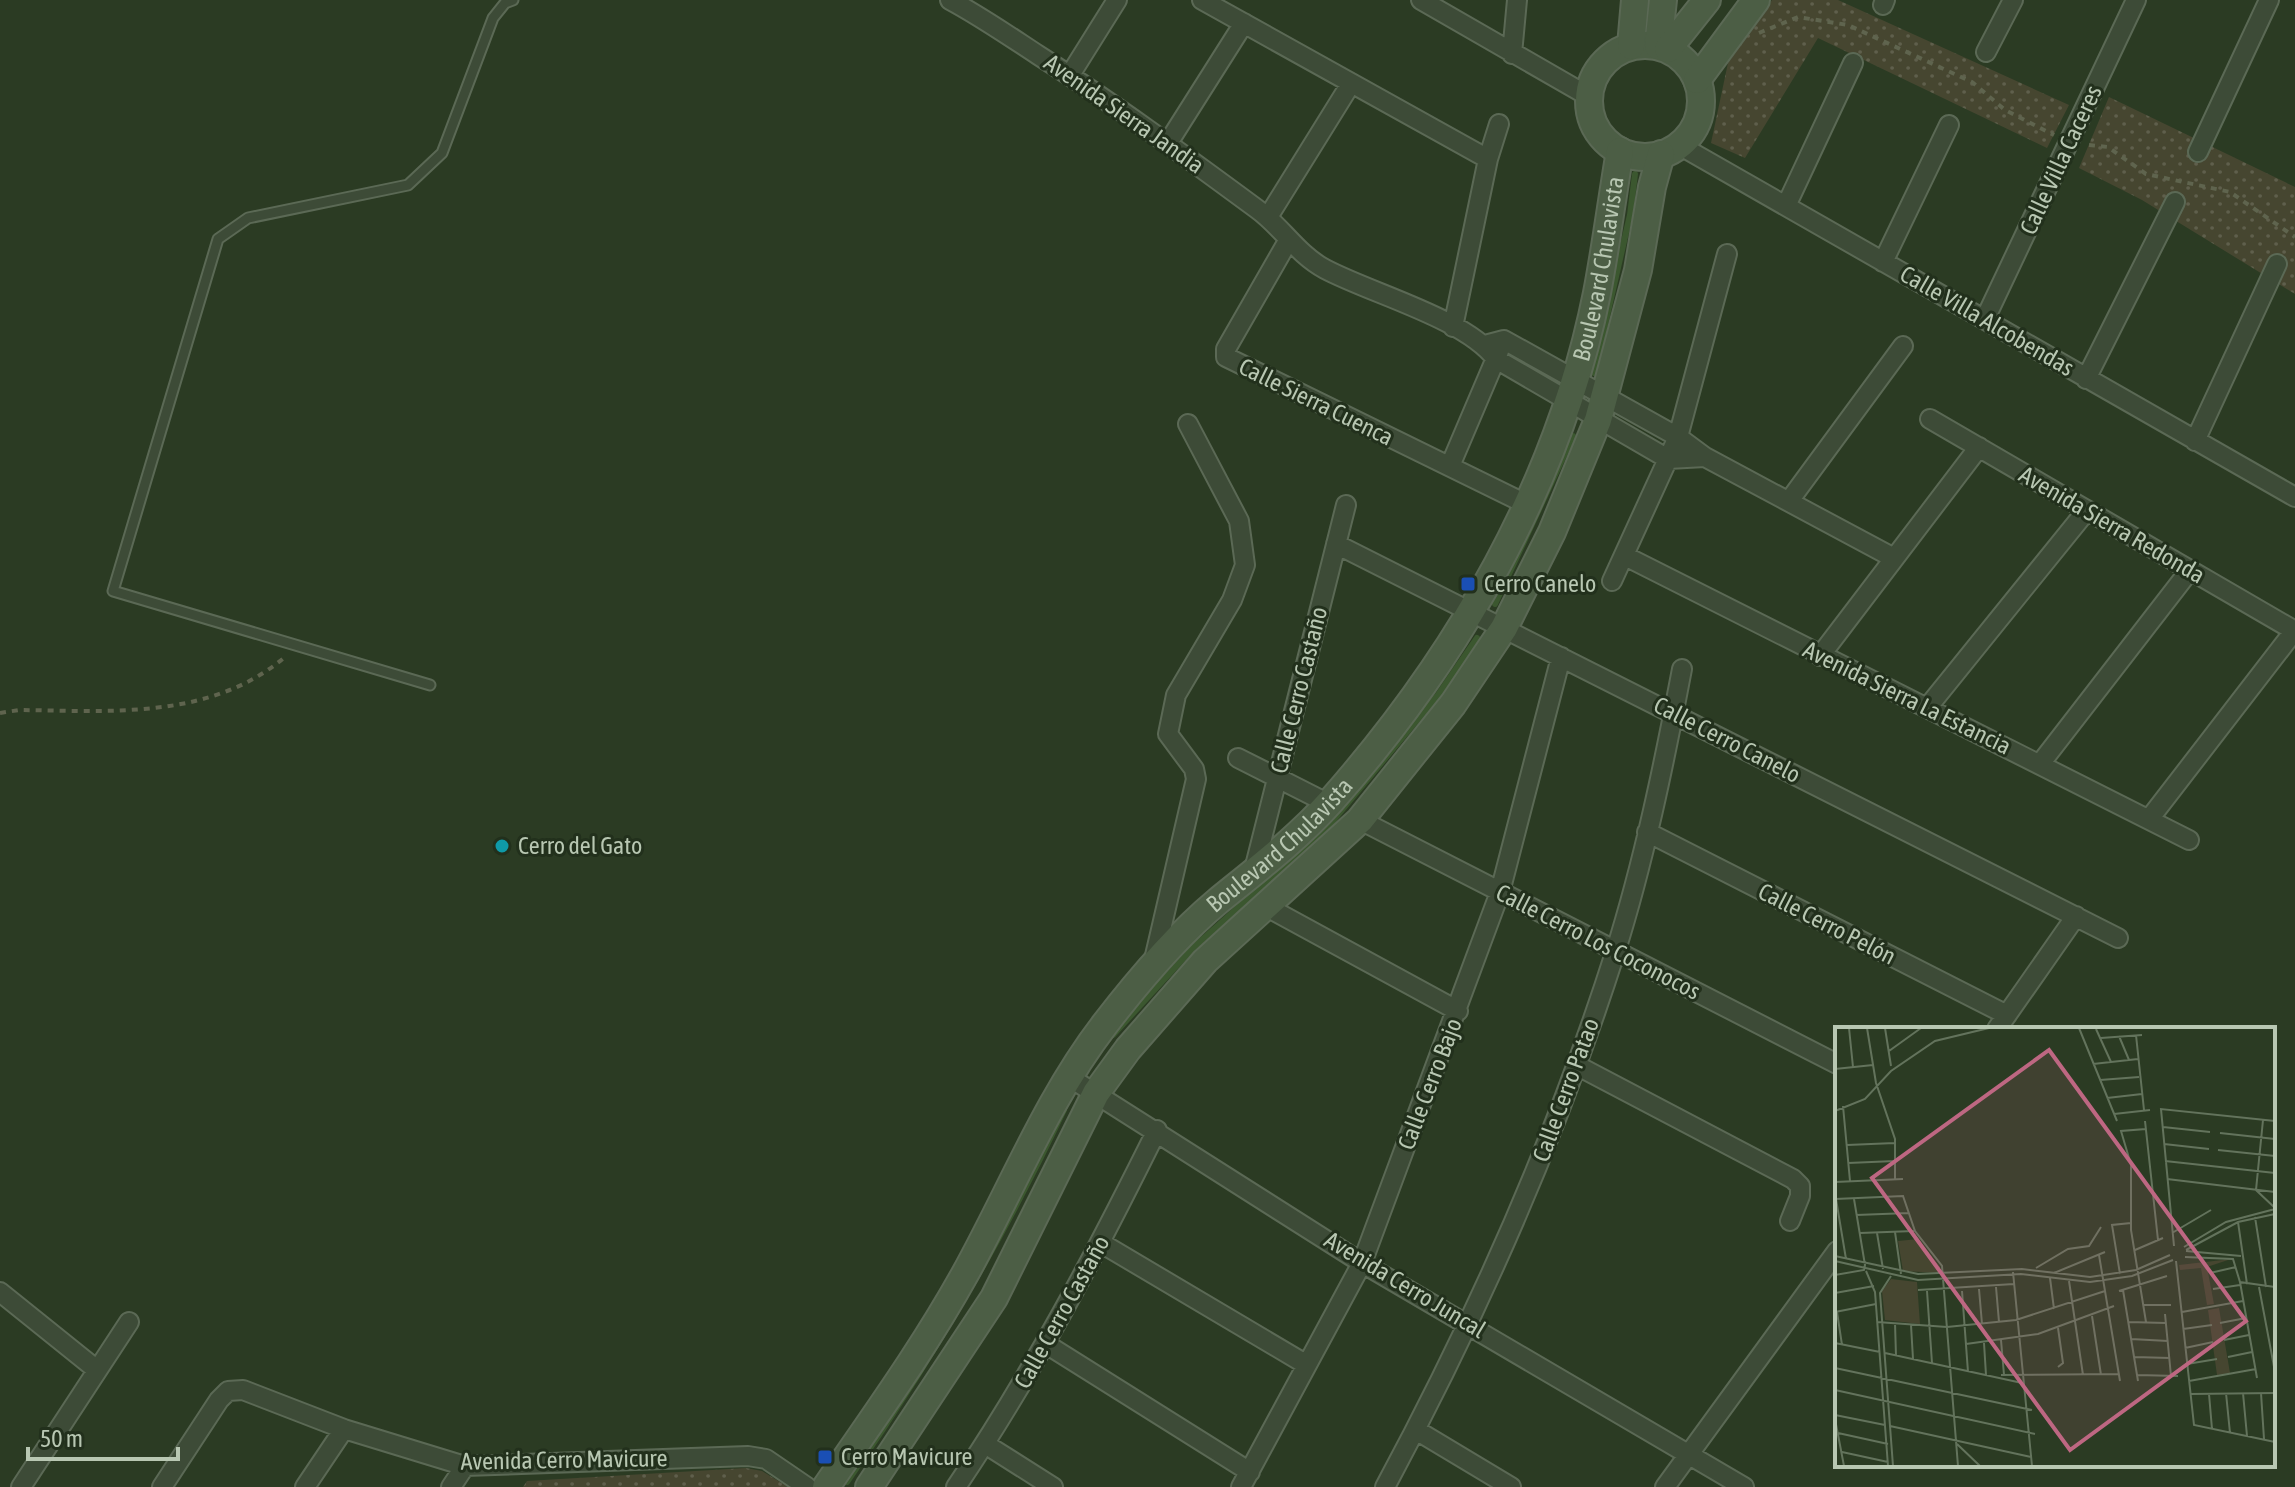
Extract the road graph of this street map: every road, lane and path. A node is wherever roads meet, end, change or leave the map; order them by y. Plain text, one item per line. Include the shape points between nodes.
1 (513, 0) edge
2 (1117, 0) edge
3 (1202, 0) edge
4 (1421, 0) edge
5 (1517, 0) edge
6 (1635, 0) edge
7 (1663, 0) edge
8 (1707, 0) edge
9 (1756, 0) edge
10 (2013, 0) edge
11 (2136, 0) edge
12 (2269, 0) edge
13 (962, 3) edge
14 (1244, 23) junction
15 (1631, 46) junction
16 (1663, 48) junction
17 (1720, 49) junction
18 (1986, 52) dead end
19 (1512, 54) junction
20 (1853, 63) dead end
21 (1070, 75) junction
22 (1697, 80) junction
23 (1350, 85) junction
24 (1588, 96) junction
25 (1499, 124) dead end
26 (1949, 125) dead end
27 (1168, 143) junction
28 (2069, 143) junction
29 (1670, 150) junction
30 (1620, 151) junction
31 (2198, 152) dead end
32 (1488, 159) junction
33 (2175, 202) dead end
34 (1786, 206) junction
35 (1268, 217) junction
36 (2295, 237) edge
37 (1288, 241) junction
38 (1727, 254) dead end
39 (1883, 262) junction
40 (2277, 264) dead end
41 (1985, 319) junction
42 (1453, 327) junction
43 (1903, 346) dead end
44 (1495, 348) junction
45 (2086, 379) junction
46 (1570, 389) junction
47 (1601, 408) junction
48 (1930, 419) dead end
49 (1188, 424) dead end
50 (1678, 437) junction
51 (2195, 441) junction
52 (1979, 447) junction
53 (1705, 457) junction
54 (1668, 459) junction
55 (1450, 466) junction
56 (2295, 497) edge
57 (1789, 501) junction
58 (1526, 504) junction
59 (1346, 505) dead end
60 (2087, 510) junction
61 (1336, 544) junction
62 (1625, 556) junction
63 (1892, 557) junction
64 (2190, 570) junction
65 (1612, 581) dead end
66 (1473, 613) junction
67 (1504, 628) junction
68 (2295, 630) edge
69 (296, 648) junction
70 (1820, 656) junction
71 (1561, 657) junction
72 (1682, 669) dead end
73 (430, 685) dead end
74 (1927, 708) junction
75 (0, 713) edge
76 (1674, 713) junction
77 (1238, 758) dead end
78 (2040, 764) junction
79 (1276, 778) junction
80 (1329, 804) junction
81 (2150, 818) junction
82 (1360, 820) junction
83 (1647, 832) junction
84 (2189, 840) dead end
85 (1253, 874) junction
86 (1500, 892) junction
87 (1267, 907) junction
88 (2076, 916) junction
89 (2118, 938) dead end
90 (1616, 951) junction
91 (1152, 968) junction
92 (1458, 1011) junction
93 (2002, 1022) edge
94 (1835, 1063) edge
95 (1576, 1065) junction
96 (1069, 1077) junction
97 (1096, 1093) junction
98 (1157, 1130) junction
99 (1790, 1221) dead end
100 (1101, 1243) junction
101 (1835, 1254) edge
102 (1362, 1263) junction
103 (0, 1293) edge
104 (129, 1322) dead end
105 (1466, 1322) junction
106 (1046, 1344) junction
107 (1307, 1365) junction
108 (97, 1370) junction
109 (344, 1429) junction
110 (1416, 1430) junction
111 (985, 1444) junction
112 (1689, 1453) junction
113 (465, 1466) junction
114 (1245, 1479) edge
115 (1739, 1486) edge
116 (21, 1487) edge
117 (162, 1487) edge
118 (305, 1487) edge
119 (451, 1487) edge
120 (807, 1487) edge
121 (826, 1487) edge
122 (869, 1487) edge
123 (956, 1487) edge
124 (1053, 1487) edge
125 (1385, 1487) edge
126 (1511, 1487) edge
127 (1665, 1487) edge

1 - 69 lane via 493,18 442,153 408,185 248,218 218,239 113,591
2 - 21 street
3 - 14 street
4 - 19 street
5 - 19 street
6 - 15 street
7 - 16 street
8 - 16 street
9 - 17 street
10 - 18 street
11 - 28 street, Calle Villa Caceres
12 - 31 street
13 - 21 street, Avenida Sierra Jandia
14 - 23 street
14 - 27 street
15 - 16 street
15 - 24 street via 1602,64
16 - 22 street via 1690,67
17 - 22 street
17 - 28 path via 1798,17 1848,25 1972,82 2005,110
19 - 24 street
20 - 34 street
21 - 27 street, Avenida Sierra Jandia
22 - 29 street, Boulevard Chulavista via 1699,115 1692,132
23 - 32 street
23 - 35 street
24 - 30 street, Boulevard Chulavista via 1596,129
25 - 32 street
26 - 39 street
27 - 35 street, Avenida Sierra Jandia
28 - 36 path via 2108,147 2146,174 2230,192
28 - 41 street, Calle Villa Caceres
29 - 30 street, Boulevard Chulavista via 1648,157
29 - 34 street, Calle Villa Alcobendas
29 - 47 street, Boulevard Chulavista via 1652,187 1638,270
30 - 46 street, Boulevard Chulavista via 1596,295
32 - 42 street
33 - 45 street
34 - 39 street, Calle Villa Alcobendas
35 - 37 street, Avenida Sierra Jandia
37 - 42 street, Avenida Sierra Jandia via 1324,268
37 - 55 street, Calle Sierra Cuenca via 1226,357
38 - 50 street
39 - 41 street, Calle Villa Alcobendas
40 - 51 street
41 - 45 street, Calle Villa Alcobendas
42 - 44 street, Avenida Sierra Jandia
43 - 57 street
44 - 46 street, Avenida Sierra Jandia
44 - 55 street
45 - 51 street, Calle Villa Alcobendas
46 - 47 street, Avenida Sierra Jandia
46 - 58 street, Boulevard Chulavista
47 - 50 street
47 - 54 street
47 - 67 street, Boulevard Chulavista via 1552,532
48 - 52 street, Avenida Sierra Redonda
49 - 91 street via 1239,521 1245,565 1232,600 1176,695 1168,734 1196,779
50 - 53 street
50 - 54 street
51 - 56 street, Calle Villa Alcobendas
52 - 60 street, Avenida Sierra Redonda
52 - 63 street
53 - 54 street
53 - 57 street
54 - 62 street
55 - 58 street, Calle Sierra Cuenca
57 - 63 street
58 - 66 street, Boulevard Chulavista
59 - 61 street, Calle Cerro Castaño
60 - 64 street, Avenida Sierra Redonda
60 - 74 street
61 - 66 street, Calle Cerro Canelo
61 - 79 street, Calle Cerro Castaño
62 - 65 street
62 - 70 street, Avenida Sierra La Estancia
63 - 70 street
64 - 68 street, Avenida Sierra Redonda
64 - 78 street
66 - 67 street, Calle Cerro Canelo
66 - 80 street, Boulevard Chulavista via 1424,686
67 - 71 street, Calle Cerro Canelo
67 - 82 street, Boulevard Chulavista via 1453,704
68 - 81 street
69 - 73 lane
69 - 75 path via 268,672 211,697 147,712
70 - 74 street, Avenida Sierra La Estancia
71 - 76 street, Calle Cerro Canelo
71 - 86 street, Calle Cerro Bajo
72 - 76 street, Calle Cerro Patao
74 - 78 street, Avenida Sierra La Estancia
76 - 83 street, Calle Cerro Patao
76 - 88 street, Calle Cerro Canelo
77 - 79 street
78 - 81 street, Avenida Sierra La Estancia
79 - 80 street
79 - 85 street, Calle Cerro Castaño
80 - 85 street, Boulevard Chulavista
81 - 84 street, Avenida Sierra La Estancia
82 - 86 street, Calle Cerro Los Coconocos
82 - 87 street, Boulevard Chulavista
83 - 90 street, Calle Cerro Patao
83 - 93 street, Calle Cerro Pelón
85 - 91 street, Boulevard Chulavista
86 - 90 street, Calle Cerro Los Coconocos
86 - 92 street, Calle Cerro Bajo
87 - 92 street
87 - 97 street, Boulevard Chulavista via 1205,961
88 - 89 street, Calle Cerro Canelo
88 - 93 street
90 - 94 street, Calle Cerro Los Coconocos
90 - 95 street, Calle Cerro Patao
91 - 96 street, Boulevard Chulavista via 1102,1027
92 - 102 street, Calle Cerro Bajo
95 - 99 street via 1793,1179 1800,1196
95 - 105 street, Calle Cerro Patao via 1527,1198
96 - 97 street, Avenida Cerro Juncal
96 - 121 street, Boulevard Chulavista via 964,1277
97 - 98 street, Avenida Cerro Juncal
97 - 122 street, Boulevard Chulavista via 994,1298
98 - 100 street, Calle Cerro Castaño
98 - 102 street, Avenida Cerro Juncal
100 - 106 street, Calle Cerro Castaño
100 - 107 street
101 - 112 street
102 - 105 street, Avenida Cerro Juncal
102 - 107 street, Calle Cerro Bajo
103 - 108 street
104 - 108 street
105 - 110 street, Calle Cerro Patao
105 - 112 street, Avenida Cerro Juncal
106 - 111 street, Calle Cerro Castaño
106 - 114 street
107 - 114 street, Calle Cerro Bajo
108 - 116 street
109 - 113 street, Avenida Cerro Mavicure
109 - 117 street, Avenida Cerro Mavicure via 243,1390 228,1391
109 - 118 street
110 - 125 street, Calle Cerro Patao
110 - 126 street
111 - 123 street, Calle Cerro Castaño
111 - 124 street
112 - 115 street, Avenida Cerro Juncal
112 - 127 street
113 - 119 street
113 - 120 street, Avenida Cerro Mavicure via 748,1456 766,1459

